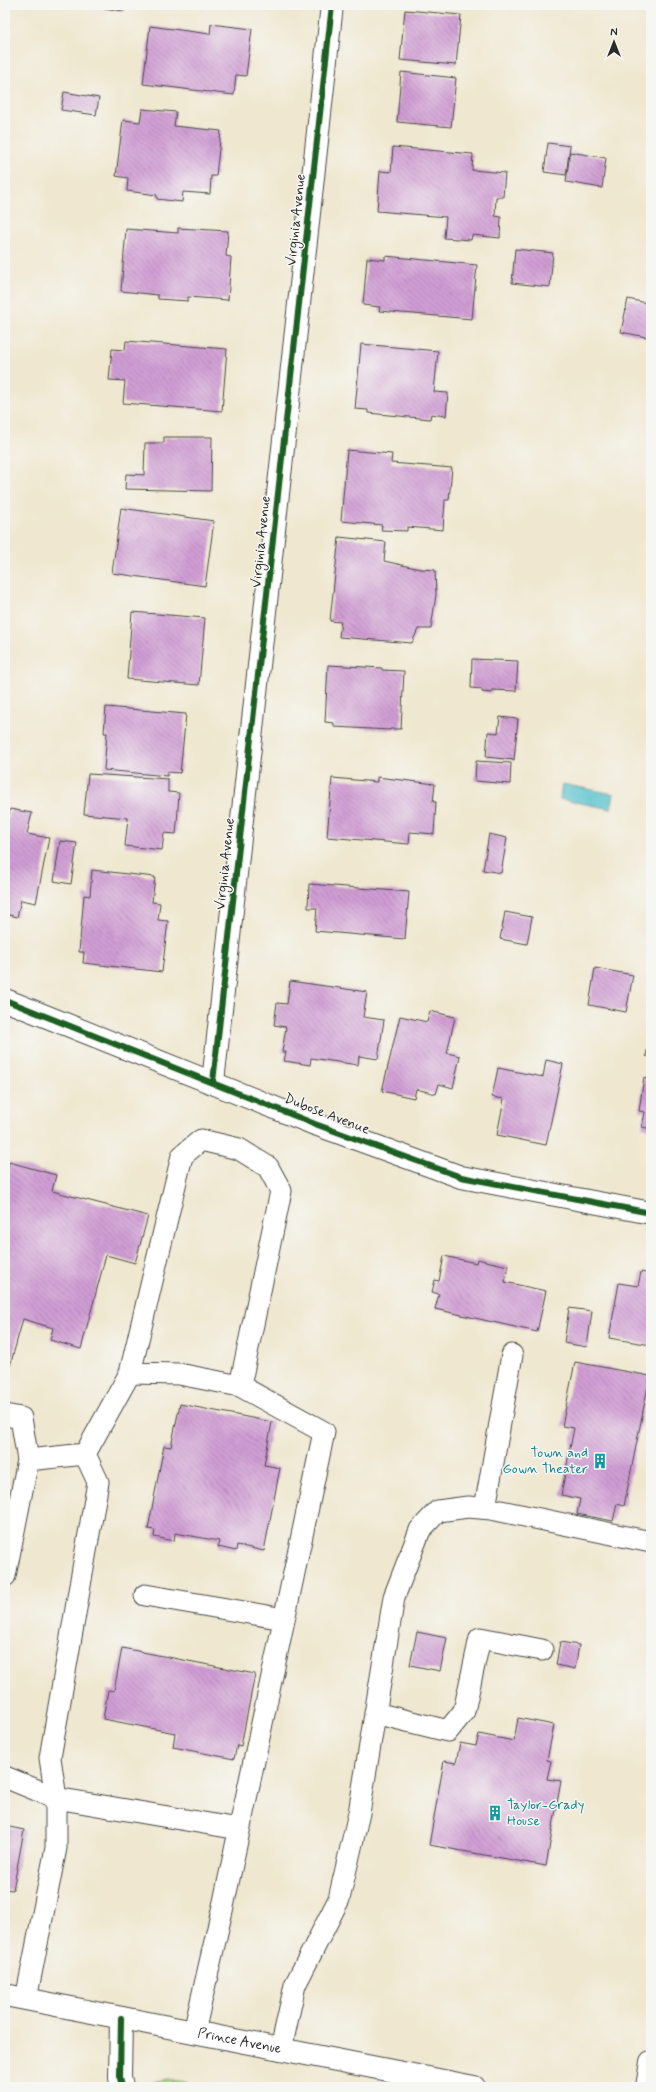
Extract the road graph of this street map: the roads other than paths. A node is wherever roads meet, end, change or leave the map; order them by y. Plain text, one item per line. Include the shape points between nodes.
1 (332, 5) edge
2 (5, 1000) edge
3 (213, 1082) junction
4 (651, 1213) edge
5 (512, 1355) dead end
6 (130, 1373) junction
7 (240, 1386) junction
8 (5, 1415) edge
9 (85, 1454) junction
10 (28, 1460) junction
11 (485, 1508) junction
12 (651, 1542) edge
13 (5, 1576) edge
14 (145, 1595) dead end
15 (284, 1619) junction
16 (542, 1650) dead end
17 (375, 1713) junction
18 (5, 1777) edge
19 (56, 1798) junction
20 (240, 1829) junction
21 (15, 1997) edge
22 (121, 2018) junction
23 (194, 2032) junction
24 (281, 2049) junction
25 (651, 2062) edge
26 (122, 2087) edge
27 (474, 2087) edge
28 (647, 2087) edge

1 - 3 street, Virginia Avenue
2 - 3 street, Dubose Avenue
3 - 4 street, Dubose Avenue via 315,1124 461,1178
5 - 11 lane
6 - 7 lane via 179,1374
6 - 7 lane via 182,1156 201,1140 239,1150 268,1167 281,1191
6 - 9 lane
7 - 15 lane via 324,1432
8 - 10 lane via 21,1418
9 - 10 lane
9 - 19 lane via 98,1482 50,1758
10 - 13 lane
11 - 12 lane
11 - 17 lane via 468,1507 438,1511 420,1530 394,1596
14 - 15 lane
15 - 20 lane
16 - 17 lane via 480,1638 464,1711 448,1731
17 - 24 lane via 358,1813 338,1900 295,1985
18 - 19 lane
19 - 20 lane
19 - 21 lane via 56,1848
20 - 23 lane
21 - 22 street, Prince Avenue
22 - 23 street, Prince Avenue
22 - 26 street
23 - 24 street, Prince Avenue
24 - 27 street, Prince Avenue
25 - 28 street

